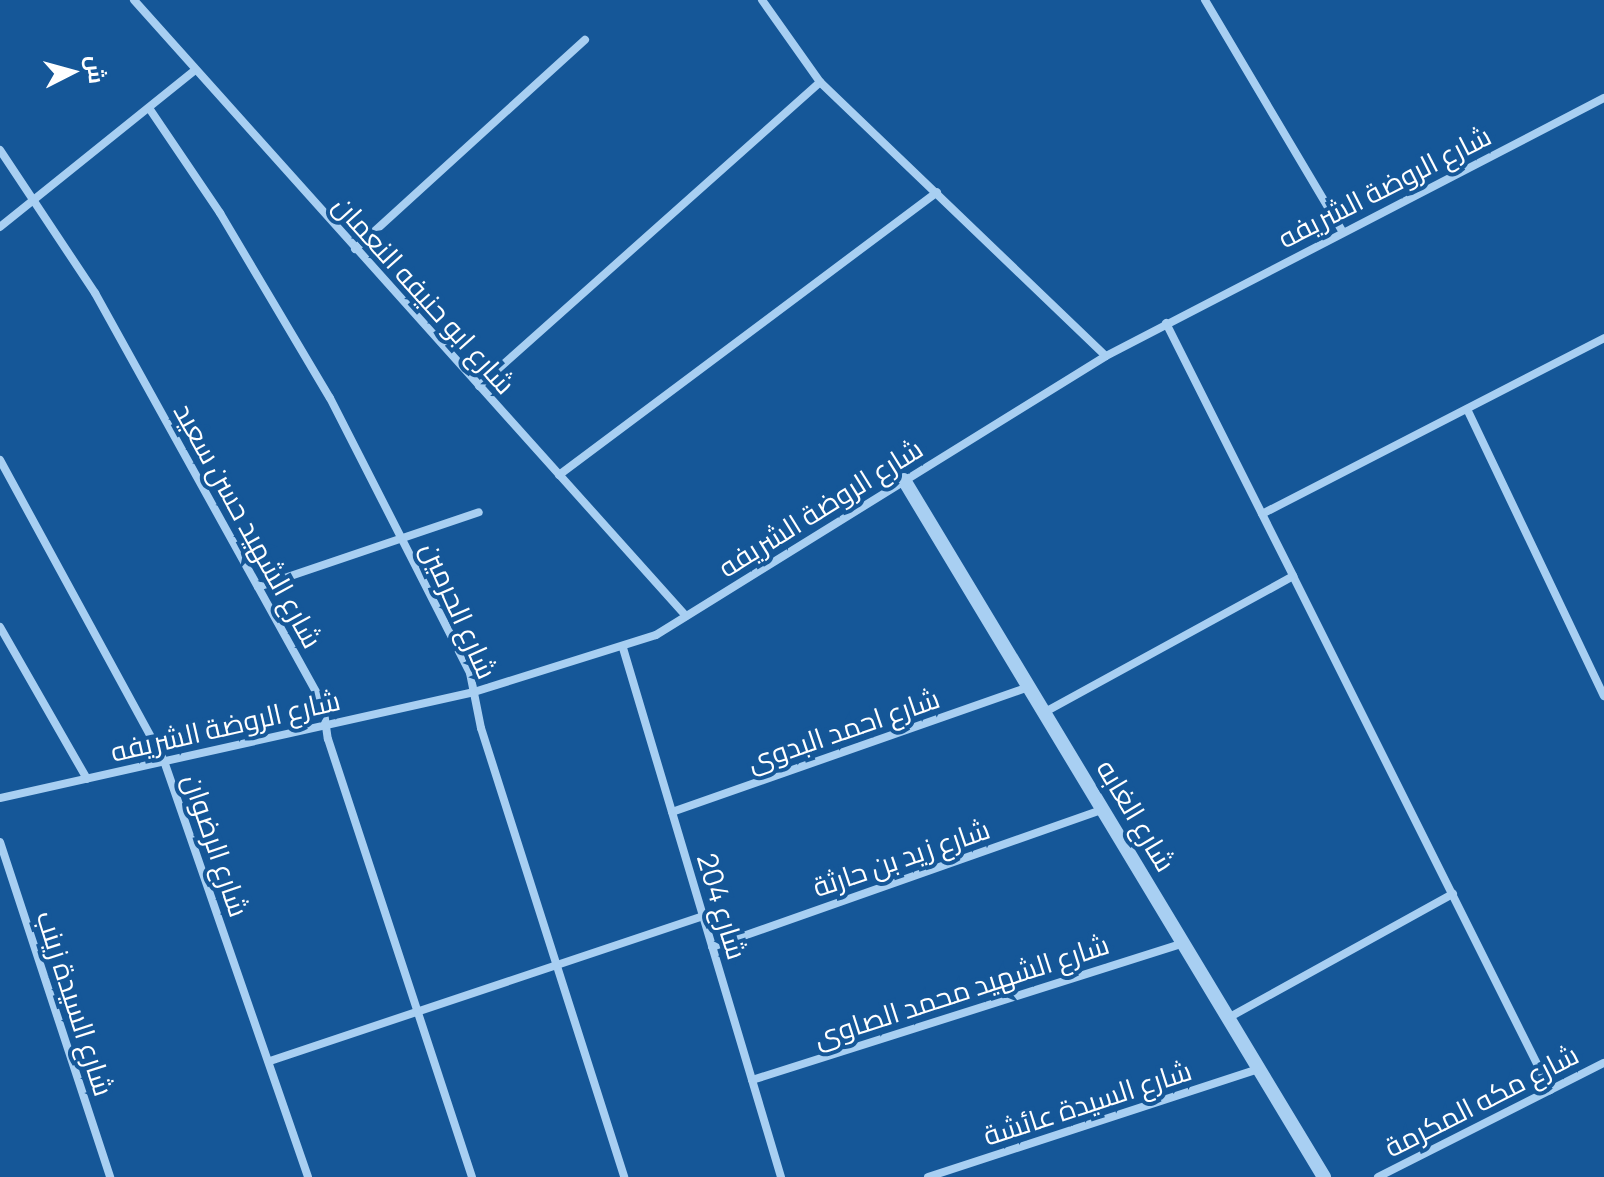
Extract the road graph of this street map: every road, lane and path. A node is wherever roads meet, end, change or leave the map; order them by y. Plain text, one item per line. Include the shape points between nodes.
1 (134, 0) edge
2 (762, 0) edge
3 (1205, 0) edge
4 (585, 40) dead end
5 (194, 71) junction
6 (820, 82) junction
7 (1604, 98) edge
8 (149, 108) junction
9 (0, 150) edge
10 (937, 192) junction
11 (35, 199) junction
12 (0, 227) edge
13 (1343, 232) junction
14 (355, 249) junction
15 (1166, 323) junction
16 (1604, 338) edge
17 (1106, 356) junction
18 (479, 386) junction
19 (1467, 409) junction
20 (0, 460) edge
21 (559, 475) junction
22 (904, 480) junction
23 (479, 512) dead end
24 (1262, 514) junction
25 (405, 539) junction
26 (1293, 576) junction
27 (258, 587) junction
28 (686, 616) junction
29 (0, 627) edge
30 (623, 648) junction
31 (1029, 687) junction
32 (474, 692) junction
33 (1604, 696) edge
34 (1045, 712) junction
35 (328, 725) junction
36 (164, 761) junction
37 (87, 779) junction
38 (0, 798) edge
39 (1103, 809) junction
40 (672, 812) junction
41 (0, 842) edge
42 (1453, 894) junction
43 (703, 916) junction
44 (1183, 943) junction
45 (712, 947) junction
46 (557, 965) junction
47 (417, 1012) junction
48 (1228, 1018) junction
49 (270, 1061) junction
50 (1604, 1063) edge
51 (1259, 1069) junction
52 (752, 1080) junction
53 (1550, 1090) junction
54 (110, 1177) edge
55 (308, 1177) edge
56 (472, 1177) edge
57 (624, 1177) edge
58 (781, 1177) edge
59 (928, 1177) edge
60 (1324, 1177) edge
61 (1378, 1177) edge

1 - 5 street, شارع ابو حنيفه النعمان
2 - 6 street
3 - 13 street
4 - 14 street
5 - 8 street
5 - 14 street, شارع ابو حنيفه النعمان
6 - 10 street
6 - 18 street
7 - 13 street, شارع الروضة الشريفه
8 - 11 street
8 - 25 street, شارع الحرمين via 276,304
9 - 11 street, شارع الشهيد حسن سعيد
10 - 17 street
10 - 21 street
11 - 12 street
11 - 27 street, شارع الشهيد حسن سعيد via 95,293
13 - 15 street, شارع الروضة الشريفه
14 - 18 street, شارع ابو حنيفه النعمان
15 - 17 street, شارع الروضة الشريفه
15 - 24 street
16 - 19 street
17 - 22 street, شارع الروضة الشريفه
18 - 21 street, شارع ابو حنيفه النعمان
19 - 24 street
19 - 33 street
20 - 36 street, شارع الرضوان
21 - 28 street, شارع ابو حنيفه النعمان
22 - 28 street, شارع الروضة الشريفه
22 - 31 street, شارع الغابه
23 - 25 street
24 - 26 street
25 - 27 street
25 - 32 street, شارع الحرمين
26 - 34 street
26 - 42 street
27 - 35 street, شارع الشهيد حسن سعيد via 323,705
28 - 30 street, شارع الروضة الشريفه
29 - 37 street
30 - 32 street, شارع الروضة الشريفه
30 - 40 street, شارع 204
31 - 34 street, شارع الغابه
31 - 40 street, شارع احمد البدوى
32 - 35 street, شارع الروضة الشريفه
32 - 46 street, شارع الحرمين
34 - 39 street, شارع الغابه
35 - 36 street, شارع الروضة الشريفه
35 - 47 street, شارع الشهيد حسن سعيد via 328,739
36 - 37 street, شارع الروضة الشريفه
36 - 49 street, شارع الرضوان
37 - 38 street, شارع الروضة الشريفه
39 - 44 street, شارع الغابه
39 - 45 street, شارع زيد بن حارثة
40 - 43 street, شارع 204
41 - 54 street, شارع السيدة زينب
42 - 48 street
42 - 53 street
43 - 45 street, شارع 204
43 - 46 street
44 - 48 street, شارع الغابه
44 - 52 street, شارع الشهيد محمد الصاوى
45 - 52 street, شارع 204
46 - 47 street
46 - 57 street, شارع الحرمين
47 - 49 street
47 - 56 street, شارع الشهيد حسن سعيد
48 - 51 street, شارع الغابه
49 - 55 street, شارع الرضوان
50 - 53 street, شارع مكه المكرمة
51 - 59 street, شارع السيدة عائشة
51 - 60 street, شارع الغابه
52 - 58 street, شارع 204
53 - 61 street, شارع مكه المكرمة

